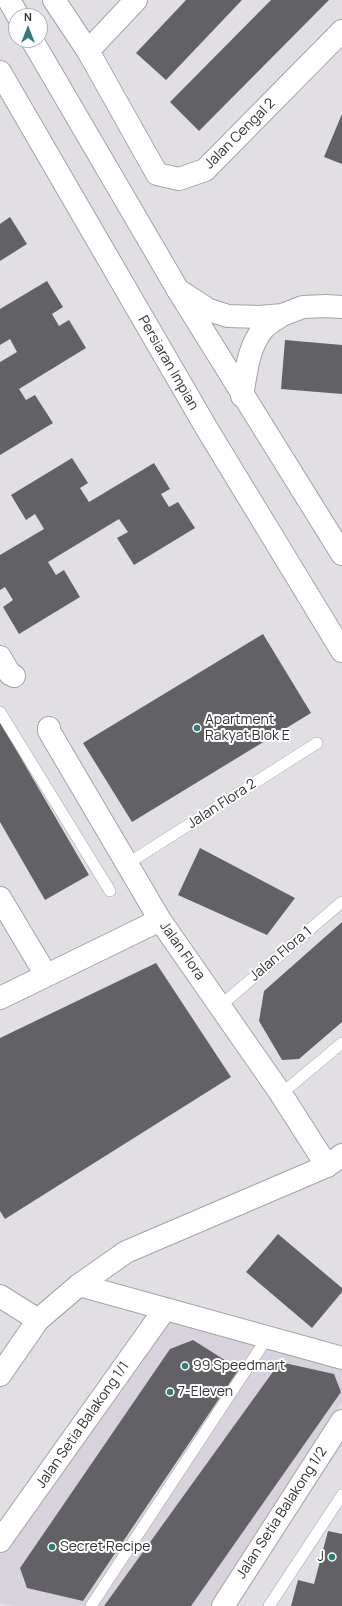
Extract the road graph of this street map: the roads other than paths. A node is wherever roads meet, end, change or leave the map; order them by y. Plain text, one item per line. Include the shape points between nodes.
1 (54, 0) edge
2 (136, 0) edge
3 (342, 31) edge
4 (37, 48) edge
5 (88, 51) junction
6 (0, 72) edge
7 (178, 290) junction
8 (342, 307) edge
9 (282, 315) junction
10 (242, 396) junction
11 (342, 554) edge
12 (342, 651) edge
13 (0, 658) edge
14 (14, 676) dead end
15 (0, 712) edge
16 (49, 728) dead end
17 (317, 743) dead end
18 (127, 864) junction
19 (110, 892) dead end
20 (0, 898) edge
21 (342, 902) edge
22 (160, 920) junction
23 (46, 975) junction
24 (0, 998) edge
25 (220, 1006) junction
26 (342, 1043) edge
27 (281, 1094) junction
28 (335, 1160) edge
29 (79, 1285) junction
30 (0, 1296) edge
31 (165, 1309) junction
32 (38, 1320) junction
33 (268, 1338) junction
34 (342, 1358) edge
35 (0, 1376) edge
36 (342, 1421) edge
37 (342, 1495) edge
38 (0, 1541) edge
39 (91, 1606) edge
40 (222, 1606) edge
41 (269, 1606) edge

1 - 5 street, Jalan Cengal 2
2 - 5 street
3 - 5 street, Jalan Cengal 2 via 204,170 179,179 157,174
4 - 7 street
6 - 12 street, Persiaran Impian via 207,429
7 - 9 street via 209,310 228,316 260,318
7 - 10 street
8 - 9 street via 303,308
9 - 10 street via 264,328 255,341
10 - 11 street
13 - 14 street
15 - 19 lane
16 - 18 street, Jalan Flora
17 - 18 lane, Jalan Flora 2
18 - 22 street, Jalan Flora
20 - 23 street
21 - 25 lane, Jalan Flora 1
22 - 23 street
22 - 25 street, Jalan Flora
23 - 24 street
25 - 27 street, Jalan Flora
26 - 27 lane
27 - 28 street, Jalan Flora
28 - 29 street via 126,1252
29 - 31 street
29 - 32 street
30 - 32 street
31 - 33 street
31 - 38 street, Jalan Setia Balakong 1/1
32 - 35 street
33 - 34 street
33 - 39 lane
36 - 40 street, Jalan Setia Balakong 1/2
37 - 41 lane

